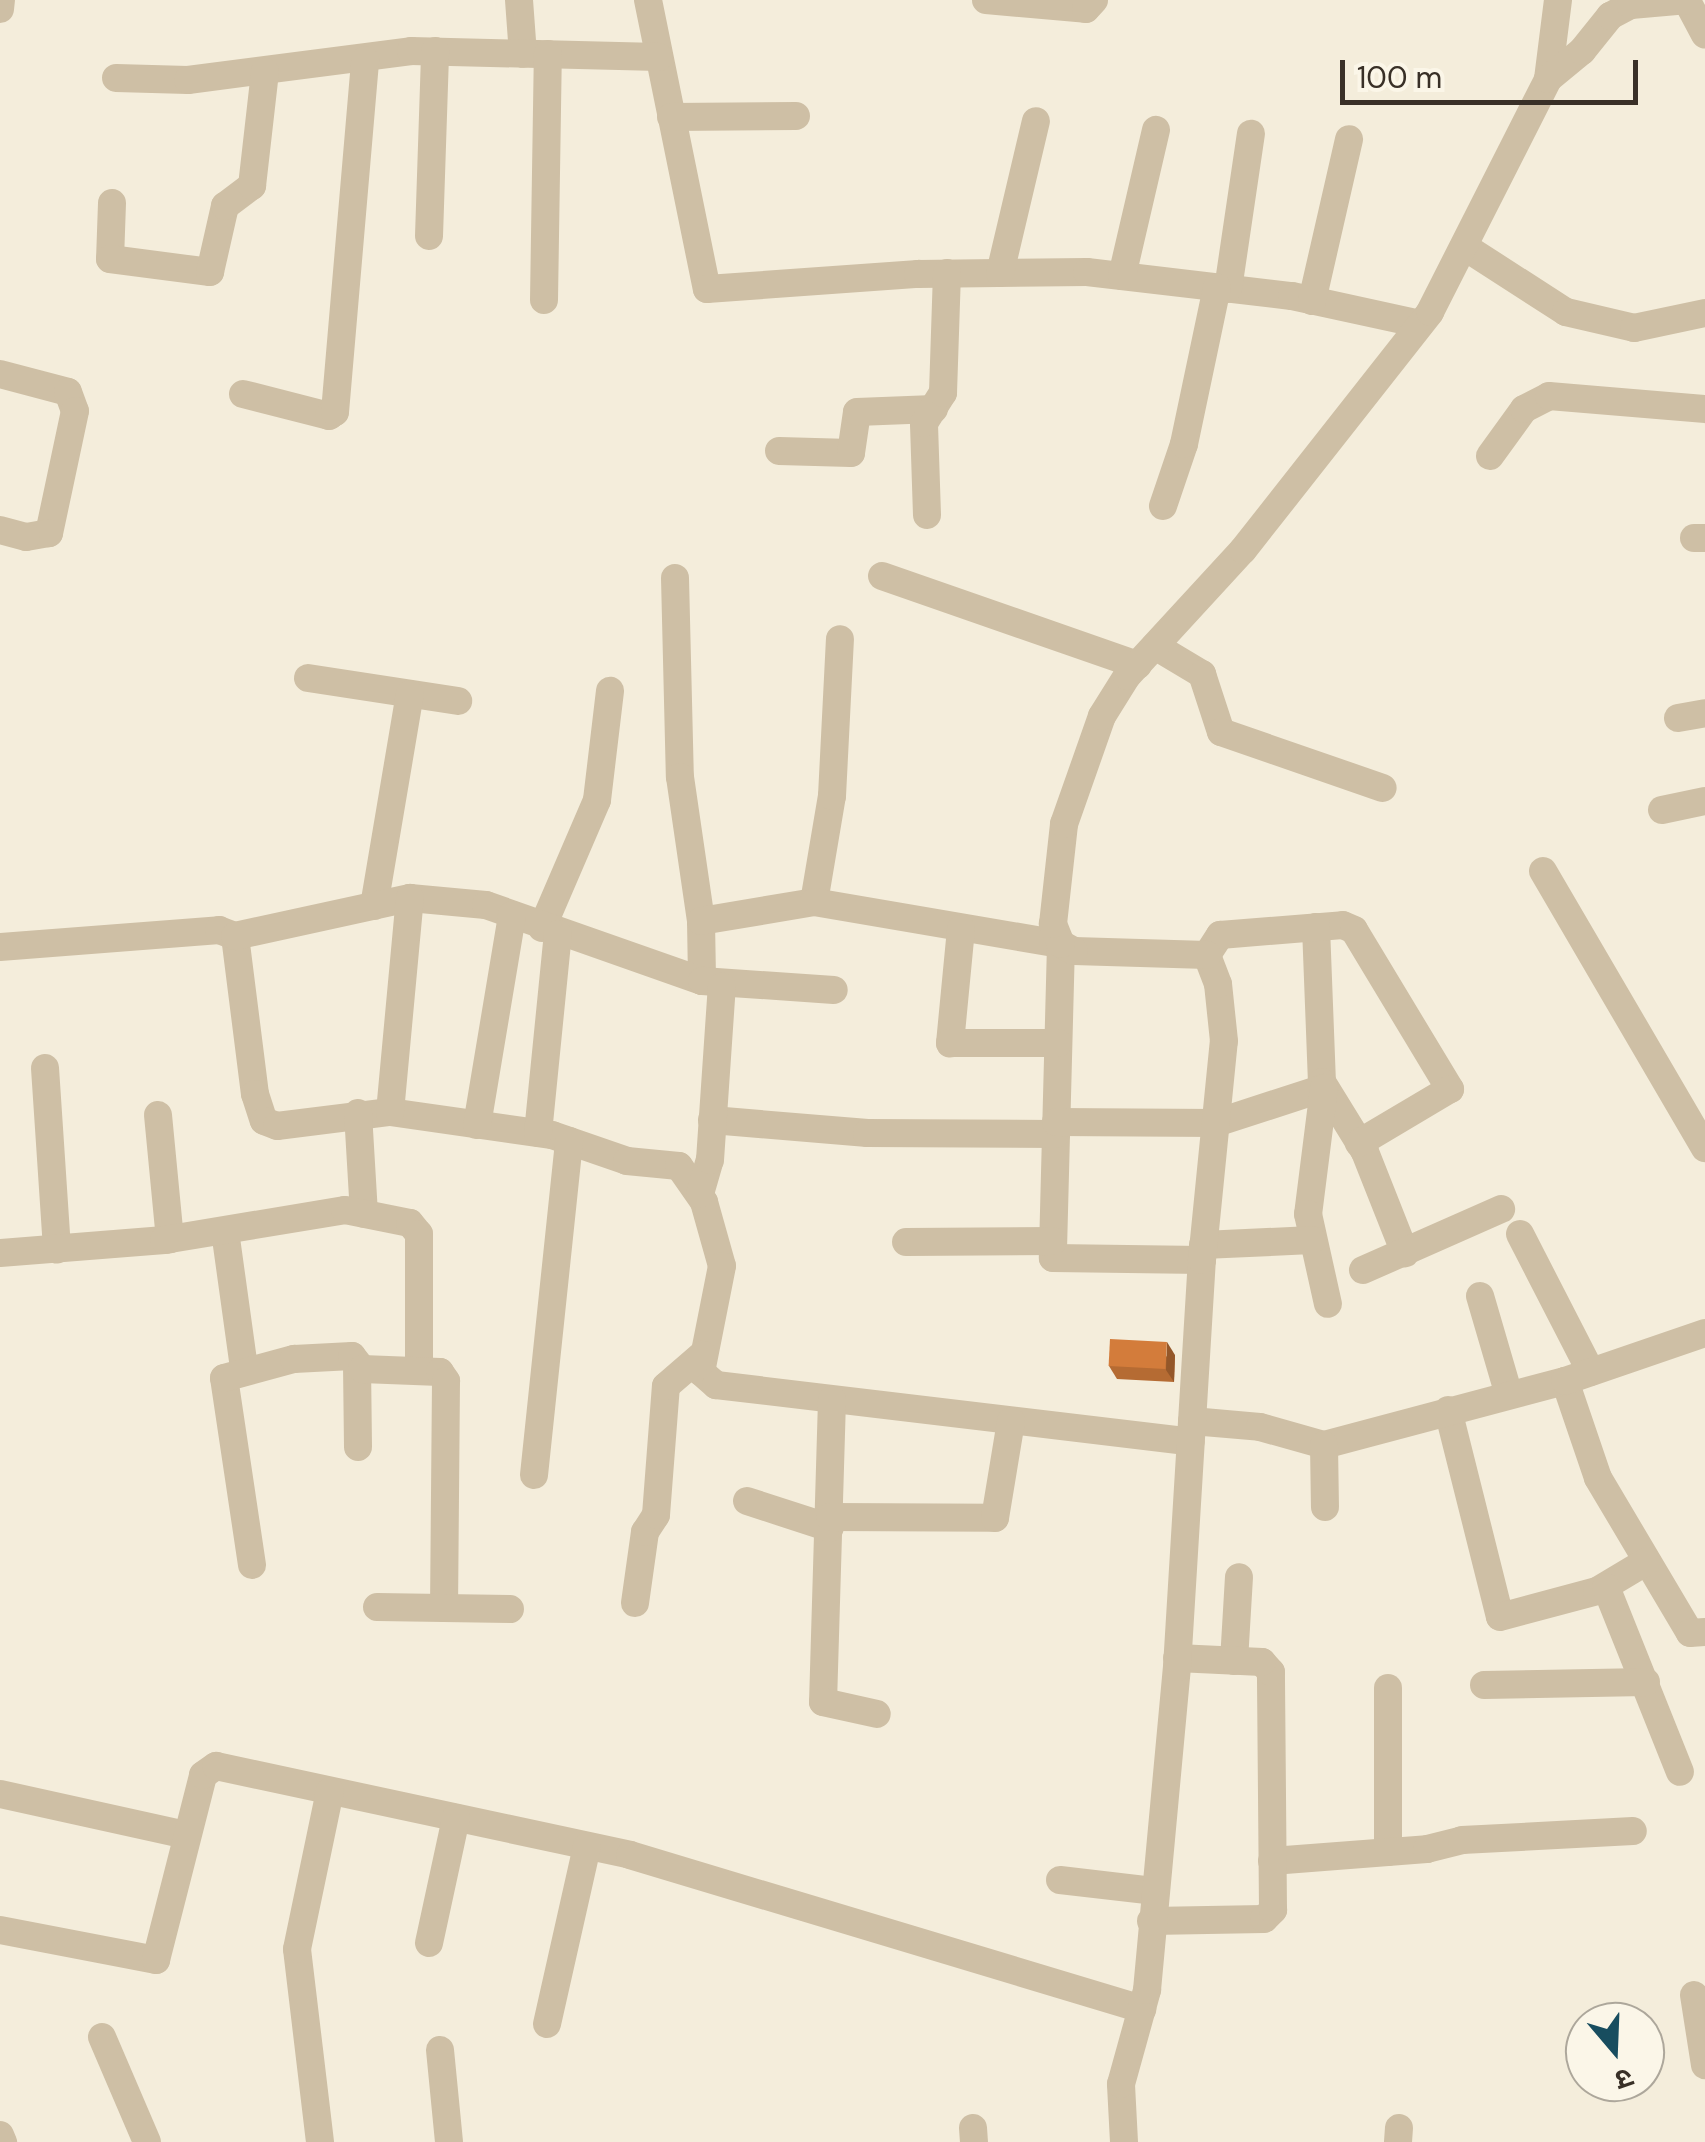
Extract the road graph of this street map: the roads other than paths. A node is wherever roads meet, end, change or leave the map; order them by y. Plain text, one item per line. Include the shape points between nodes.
1 (1, 0) edge
2 (518, 0) edge
3 (648, 0) edge
4 (986, 0) edge
5 (1094, 0) edge
6 (1558, 0) edge
7 (1687, 0) edge
8 (0, 9) edge
9 (1705, 34) edge
10 (435, 52) junction
11 (536, 54) junction
12 (659, 57) junction
13 (365, 60) junction
14 (266, 72) junction
15 (116, 78) dead end
16 (1548, 79) junction
17 (796, 116) dead end
18 (671, 117) junction
19 (1036, 121) dead end
20 (1156, 130) dead end
21 (1251, 134) dead end
22 (1348, 139) dead end
23 (112, 202) dead end
24 (428, 236) dead end
25 (1464, 247) junction
26 (1000, 273) junction
27 (947, 274) junction
28 (1122, 276) junction
29 (1222, 288) junction
30 (544, 300) dead end
31 (1312, 300) junction
32 (1705, 314) edge
33 (1420, 324) junction
34 (0, 374) edge
35 (243, 394) dead end
36 (934, 408) junction
37 (1705, 409) edge
38 (779, 451) dead end
39 (1490, 456) dead end
40 (1163, 506) dead end
41 (926, 515) dead end
42 (0, 530) edge
43 (882, 576) dead end
44 (675, 578) dead end
45 (840, 639) dead end
46 (1146, 656) junction
47 (308, 678) dead end
48 (610, 691) dead end
49 (410, 694) junction
50 (458, 701) dead end
51 (1383, 788) dead end
52 (1705, 801) edge
53 (1662, 810) dead end
54 (1543, 871) dead end
55 (410, 898) junction
56 (814, 902) junction
57 (374, 906) junction
58 (512, 914) junction
59 (701, 921) junction
60 (1316, 927) junction
61 (961, 929) junction
62 (550, 931) junction
63 (235, 936) junction
64 (1060, 944) junction
65 (0, 947) edge
66 (1206, 955) junction
67 (712, 984) junction
68 (834, 990) dead end
69 (1058, 1043) junction
70 (46, 1068) dead end
71 (1324, 1088) junction
72 (390, 1112) junction
73 (358, 1113) junction
74 (158, 1115) dead end
75 (712, 1120) junction
76 (1216, 1124) junction
77 (477, 1125) junction
78 (1056, 1128) junction
79 (538, 1133) junction
80 (569, 1141) junction
81 (1360, 1142) junction
82 (1705, 1148) edge
83 (700, 1194) junction
84 (1501, 1210) dead end
85 (364, 1214) junction
86 (226, 1231) junction
87 (1520, 1234) dead end
88 (170, 1239) junction
89 (1312, 1240) junction
90 (1053, 1241) junction
91 (906, 1242) dead end
92 (58, 1250) junction
93 (1202, 1252) junction
94 (0, 1253) edge
95 (1405, 1253) junction
96 (1363, 1270) dead end
97 (1480, 1296) dead end
98 (1328, 1304) dead end
99 (1705, 1333) edge
100 (702, 1355) junction
101 (357, 1365) junction
102 (244, 1368) junction
103 (419, 1372) junction
104 (1578, 1376) junction
105 (1509, 1395) junction
106 (832, 1400) junction
107 (1448, 1410) junction
108 (1011, 1421) junction
109 (1191, 1431) junction
110 (1324, 1445) junction
111 (358, 1446) dead end
112 (534, 1475) dead end
113 (747, 1501) dead end
114 (1325, 1506) dead end
115 (830, 1523) junction
116 (1647, 1561) junction
117 (252, 1565) dead end
118 (1238, 1577) dead end
119 (1606, 1587) junction
120 (635, 1602) dead end
121 (377, 1607) dead end
122 (444, 1608) junction
123 (510, 1609) dead end
124 (1705, 1632) edge
125 (1178, 1658) junction
126 (1234, 1661) junction
127 (1646, 1682) junction
128 (1484, 1684) dead end
129 (1388, 1688) dead end
130 (877, 1714) dead end
131 (1680, 1772) dead end
132 (330, 1790) junction
133 (0, 1794) edge
134 (456, 1818) junction
135 (1632, 1831) dead end
136 (186, 1835) junction
137 (587, 1846) junction
138 (1388, 1852) junction
139 (1272, 1861) junction
140 (1060, 1880) dead end
141 (1153, 1890) junction
142 (1151, 1921) junction
143 (0, 1930) edge
144 (429, 1943) dead end
145 (1694, 1995) dead end
146 (1142, 2009) junction
147 (547, 2024) dead end
148 (102, 2037) dead end
149 (440, 2050) dead end
150 (1705, 2065) edge
151 (0, 2135) edge
152 (4, 2142) edge
153 (147, 2142) edge
154 (320, 2142) edge
155 (449, 2142) edge
156 (1124, 2142) edge

1 - 8 street
2 - 11 street
3 - 12 street
4 - 5 street via 1086,10
6 - 16 street
7 - 9 street
7 - 16 street via 1631,5 1610,16 1582,52
10 - 11 street
10 - 13 street
10 - 24 street
11 - 12 street
11 - 30 street
12 - 18 street
13 - 14 street
13 - 35 street via 335,412 329,416
14 - 15 street
14 - 23 street via 252,186 225,206 210,272 114,262 108,256
16 - 25 street
17 - 18 street
18 - 27 street via 707,288
19 - 26 street
20 - 28 street
21 - 29 street
22 - 31 street
25 - 32 street via 1566,312 1634,328
25 - 33 street
26 - 27 street
26 - 28 street
27 - 36 street via 943,393
28 - 29 street
29 - 31 street
29 - 40 street
31 - 33 street
33 - 46 street via 1242,550
34 - 42 street via 68,392 76,411 49,533 26,537
36 - 38 street via 856,412 850,453
36 - 41 street via 924,423
37 - 39 street via 1549,396 1524,409
43 - 46 street
44 - 59 street via 680,777
45 - 56 street via 832,796
46 - 51 street via 1202,674 1221,732
46 - 64 street via 1102,716 1064,824 1052,924
47 - 49 street
48 - 62 street via 597,800
49 - 50 street
49 - 57 street
52 - 53 street
54 - 82 street
55 - 57 street
55 - 58 street
55 - 72 street
56 - 59 street
56 - 61 street
57 - 63 street
58 - 62 street
58 - 77 street
59 - 67 street
60 - 66 street via 1220,935
60 - 71 street
60 - 81 street via 1354,930 1450,1081 1445,1095
61 - 64 street
61 - 69 street via 950,1043
62 - 67 street
62 - 79 street
63 - 65 street via 219,930
63 - 73 street via 264,1121 277,1126
64 - 66 street
64 - 69 street
66 - 76 street via 1218,984 1224,1041
67 - 68 street
67 - 75 street
69 - 78 street
70 - 92 street
71 - 76 street
71 - 81 street
71 - 89 street via 1308,1198
72 - 73 street
72 - 77 street
73 - 85 street
74 - 88 street
75 - 78 street via 866,1133
75 - 83 street
76 - 78 street
76 - 93 street
77 - 79 street
78 - 90 street
79 - 80 street
80 - 83 street via 627,1161 679,1166
80 - 112 street
81 - 95 street
83 - 100 street via 722,1266
84 - 95 street
85 - 86 street via 345,1210
85 - 103 street via 410,1223 420,1234
86 - 88 street
86 - 102 street
87 - 104 street
88 - 92 street
89 - 93 street
89 - 98 street
90 - 91 street
90 - 93 street via 1053,1258
92 - 94 street
93 - 109 street
95 - 96 street
97 - 105 street
99 - 104 street
100 - 106 street via 701,1372 716,1386
100 - 120 street via 666,1386 656,1515 645,1532
101 - 102 street via 352,1356
101 - 103 street
101 - 111 street
102 - 117 street via 224,1378 222,1387
103 - 122 street via 440,1372 446,1381
104 - 105 street
104 - 116 street via 1593,1468
105 - 107 street
106 - 108 street
106 - 115 street
107 - 110 street
107 - 119 street via 1496,1614 1504,1618
108 - 109 street
108 - 115 street via 995,1518
109 - 110 street via 1260,1427
109 - 125 street
110 - 114 street
113 - 115 street
115 - 130 street via 823,1702
116 - 119 street
116 - 124 street via 1690,1633
118 - 126 street
119 - 127 street
121 - 122 street
122 - 123 street
125 - 126 street
125 - 141 street
126 - 139 street via 1262,1662 1271,1672
127 - 128 street
127 - 131 street
129 - 138 street
132 - 134 street
132 - 136 street via 216,1766 203,1775
132 - 154 street via 296,1949
133 - 136 street
134 - 137 street
134 - 144 street
135 - 138 street via 1462,1840
136 - 143 street via 156,1960
137 - 146 street
137 - 147 street
138 - 139 street
139 - 142 street via 1273,1910 1264,1919
140 - 141 street
141 - 142 street
142 - 146 street
145 - 150 street
146 - 156 street via 1121,2084
148 - 153 street
149 - 155 street
151 - 152 street

